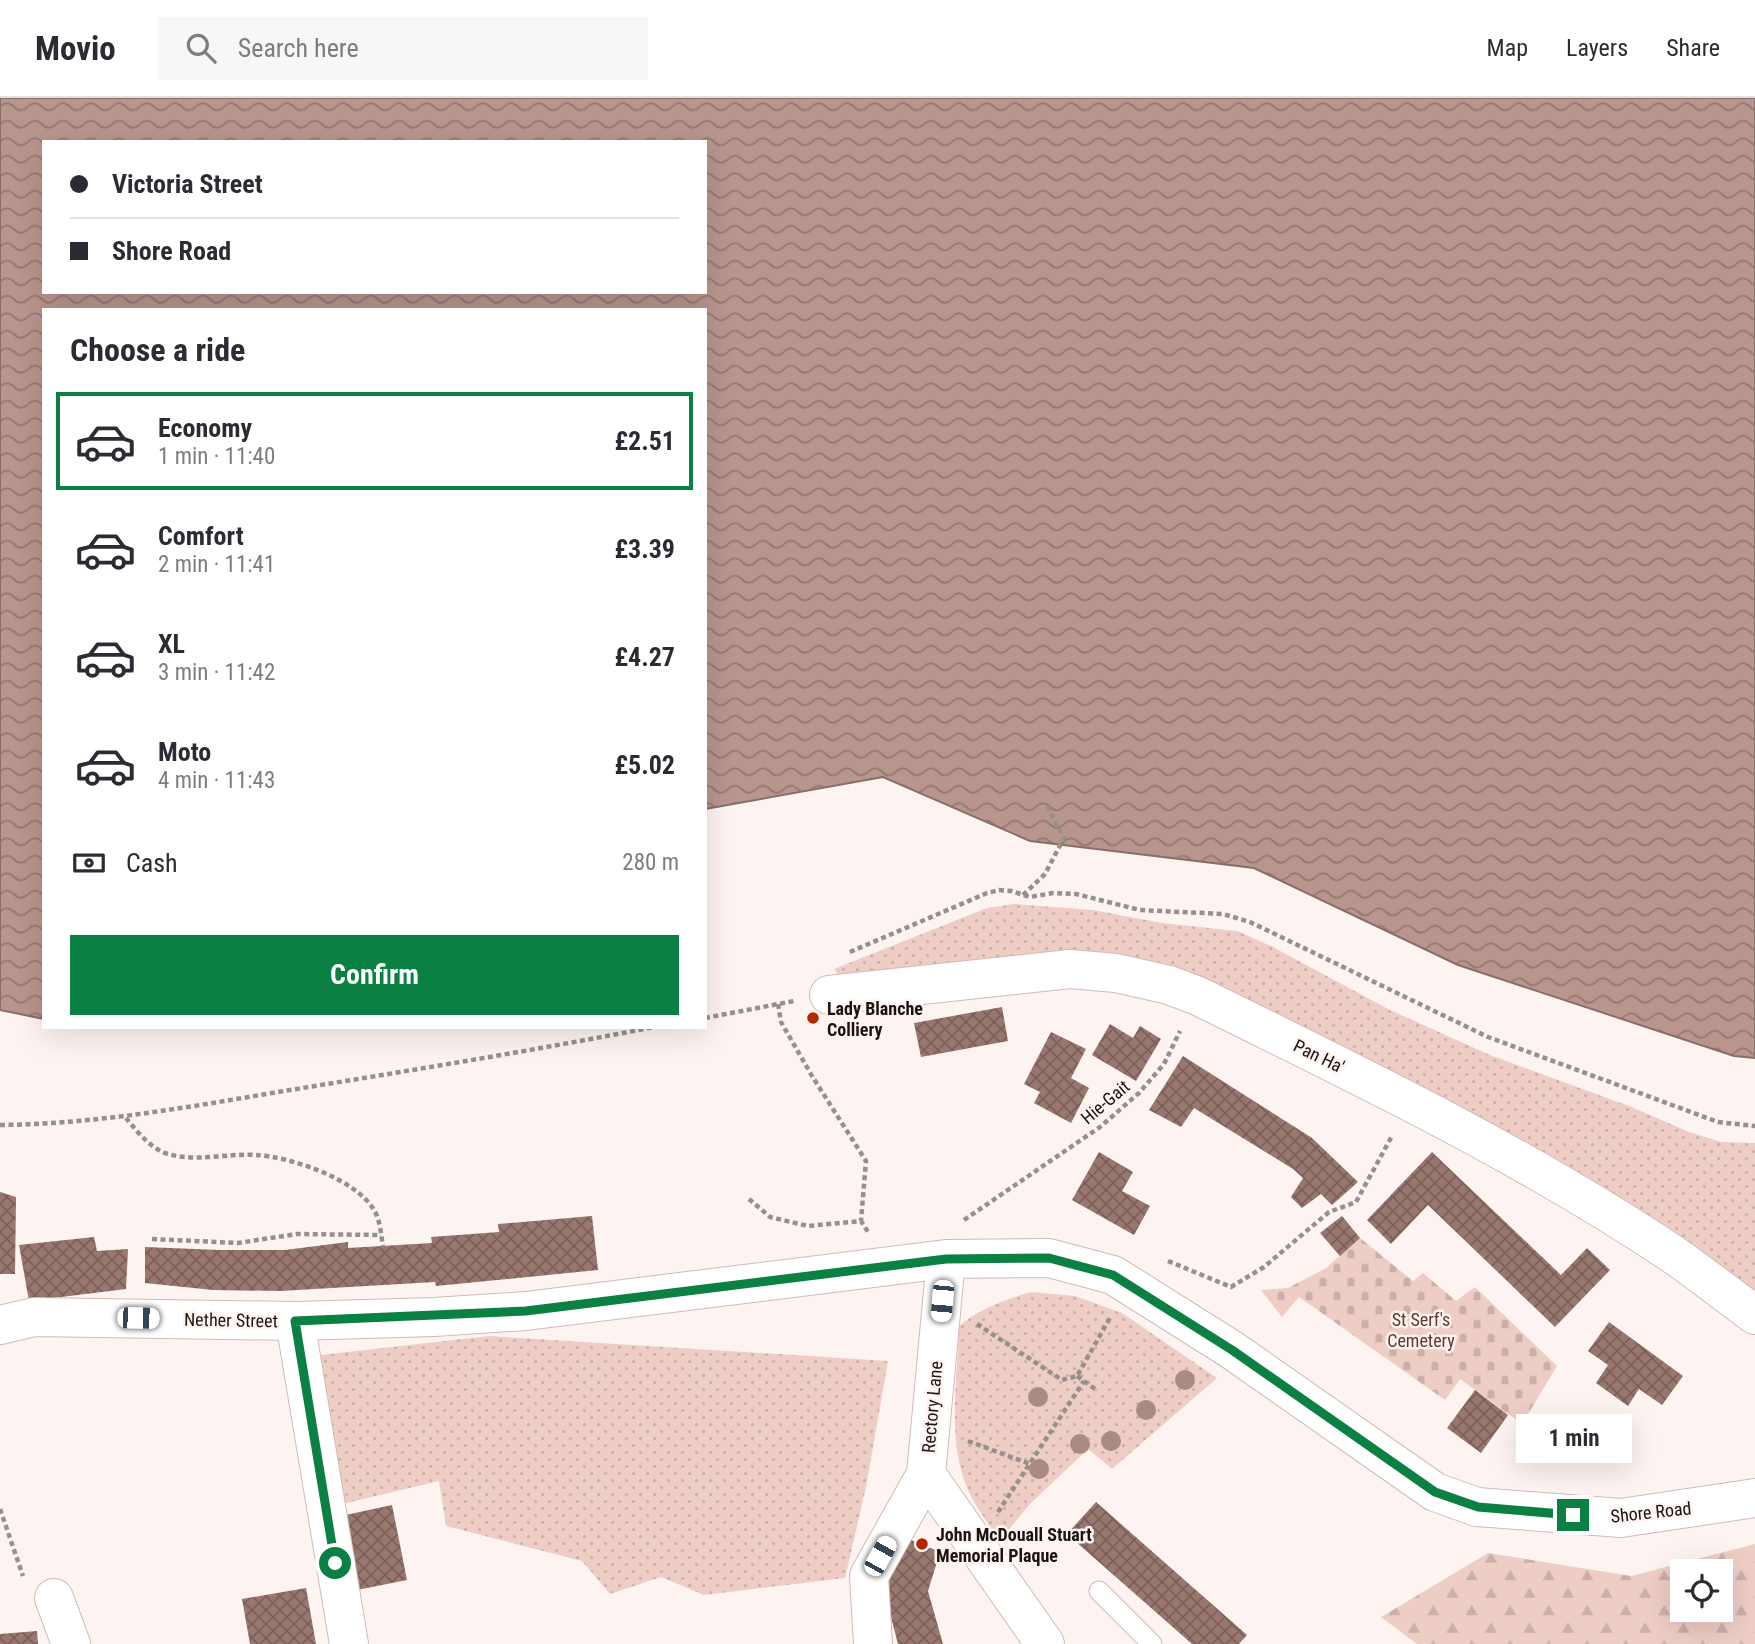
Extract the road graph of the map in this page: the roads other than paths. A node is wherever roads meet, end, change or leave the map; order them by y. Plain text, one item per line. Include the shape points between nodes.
1 (830, 995) road end
2 (946, 1259) junction
3 (888, 1266) joint
4 (1755, 1315) edge
5 (295, 1321) junction
6 (0, 1325) edge
7 (926, 1474) junction
8 (1755, 1498) edge
9 (1099, 1591) dead end
10 (54, 1598) road end
11 (71, 1644) edge
12 (349, 1644) edge
13 (873, 1644) edge
14 (1045, 1644) edge
15 (1152, 1644) edge

1 - 4 street, Pan Ha' via 1070,969 1169,985 1411,1101 1554,1181 1674,1255
2 - 3 street, Shore Road
2 - 7 street, Rectory Lane
2 - 8 street, Shore Road via 1049,1258 1113,1275 1232,1350 1435,1492 1478,1507 1621,1518
3 - 5 street, Nether Street via 526,1311
5 - 6 street, Nether Street via 34,1317
5 - 12 street
7 - 13 street via 869,1576
7 - 14 street, Rectory Lane
9 - 15 lane
10 - 11 street

